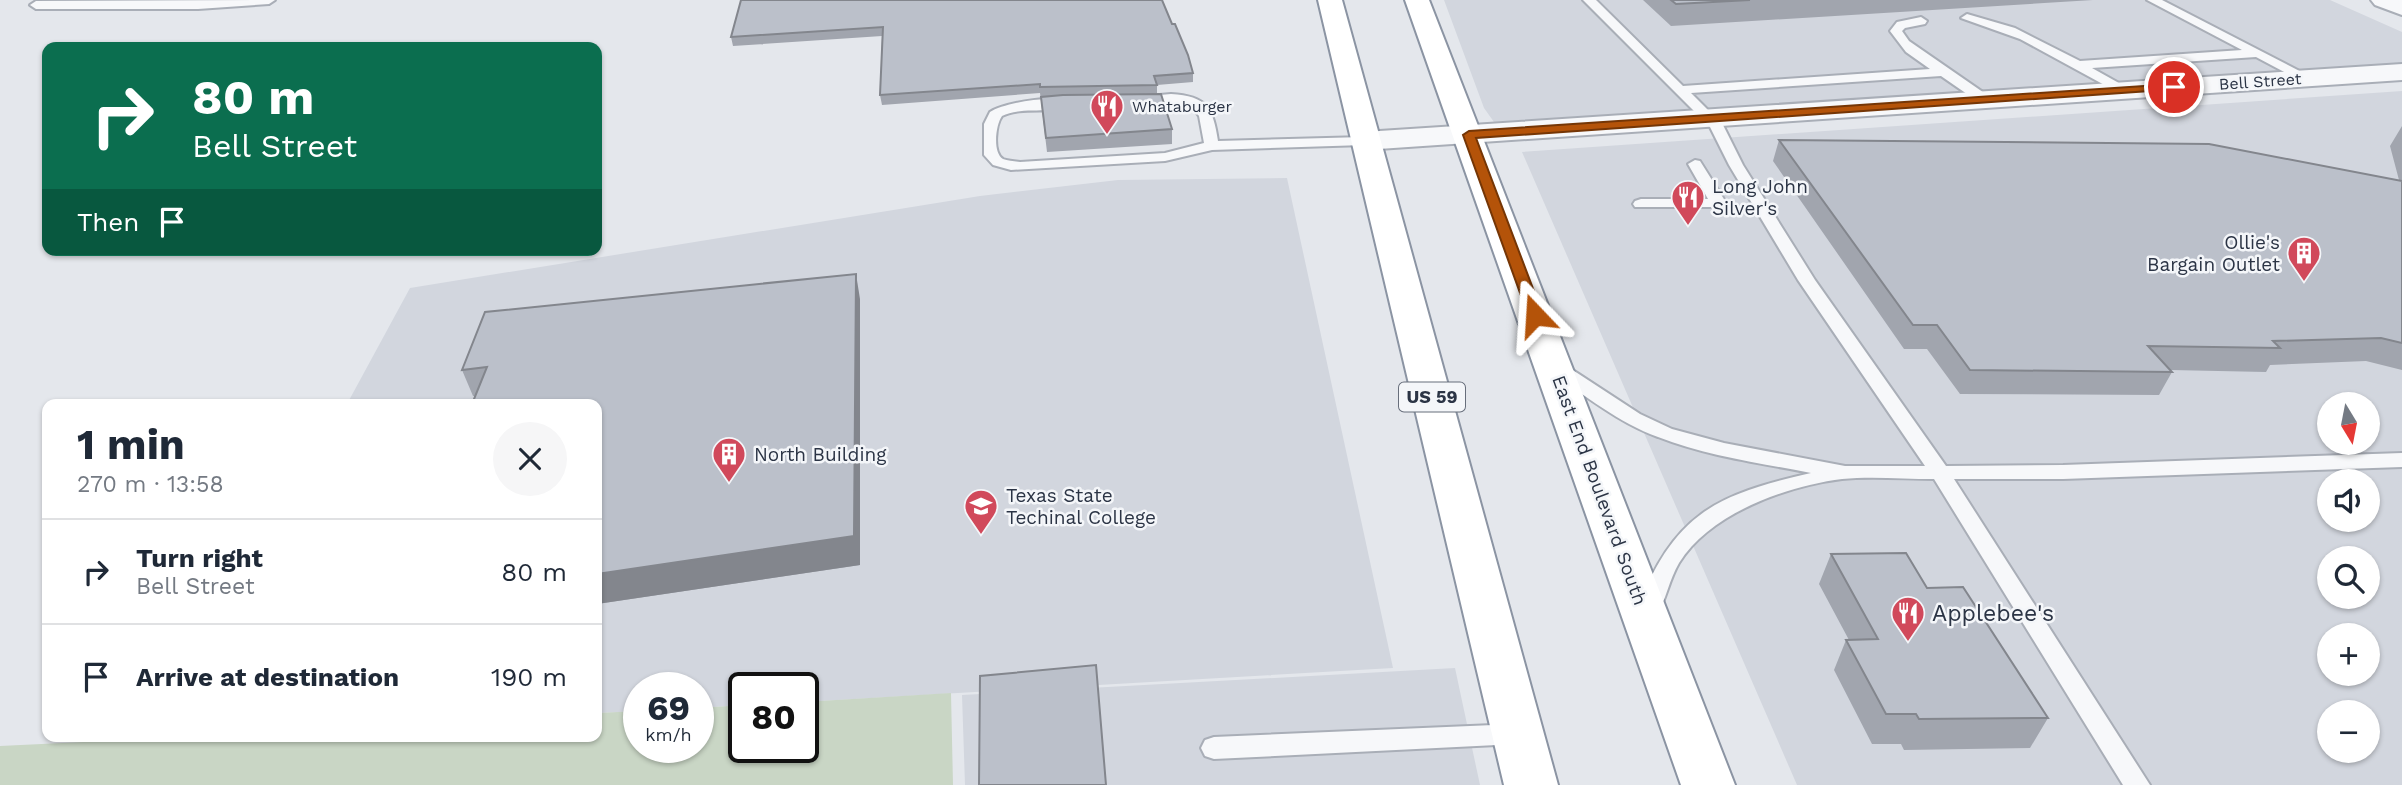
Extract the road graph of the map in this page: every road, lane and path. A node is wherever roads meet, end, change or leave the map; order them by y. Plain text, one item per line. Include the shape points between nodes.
1 (269, 0) edge
2 (1330, 0) edge
3 (1416, 0) edge
4 (1589, 0) edge
5 (2153, 0) edge
6 (2383, 0) edge
7 (36, 5) dead end
8 (2402, 8) edge
9 (1967, 18) dead end
10 (1921, 21) dead end
11 (2258, 53) junction
12 (2078, 65) junction
13 (1944, 72) junction
14 (2402, 72) edge
15 (2306, 79) junction
16 (1680, 90) junction
17 (2121, 90) junction
18 (1985, 100) junction
19 (1127, 101) edge
20 (1086, 103) edge
21 (1709, 119) junction
22 (1469, 135) junction
23 (1364, 141) junction
24 (1212, 146) junction
25 (1695, 164) dead end
26 (1641, 204) dead end
27 (1554, 366) junction
28 (2402, 460) edge
29 (1845, 473) junction
30 (1940, 473) junction
31 (1646, 615) junction
32 (1518, 734) junction
33 (1214, 748) dead end
34 (1531, 785) edge
35 (1708, 785) edge
36 (2137, 785) edge

1 - 7 lane via 170,6
2 - 23 highway, US 59
3 - 22 highway, East End Boulevard South
4 - 16 lane
5 - 11 lane
6 - 8 street
9 - 12 lane via 2016,30
10 - 13 lane via 1900,25 1896,31 1900,40
11 - 12 lane
11 - 15 lane
12 - 17 lane
13 - 16 lane
13 - 18 lane
14 - 15 street, Bell Street
15 - 17 street, Bell Street
16 - 21 lane
17 - 18 street, Bell Street
18 - 21 street, Bell Street
19 - 24 lane via 1195,103 1204,113
20 - 24 lane via 996,114 991,119 992,157 1002,164 1020,166 1151,158
21 - 22 street, Bell Street
21 - 30 lane via 1808,280
22 - 23 street, Bell Street
22 - 27 highway, East End Boulevard South
23 - 24 lane
23 - 32 highway, US 59
25 - 26 lane via 1719,204
27 - 29 lane via 1633,418 1665,433
27 - 31 highway, East End Boulevard South
28 - 30 lane
29 - 30 lane
29 - 31 lane via 1769,491 1710,515 1671,558
30 - 36 lane
31 - 35 highway, East End Boulevard South
32 - 33 lane
32 - 34 highway, US 59

